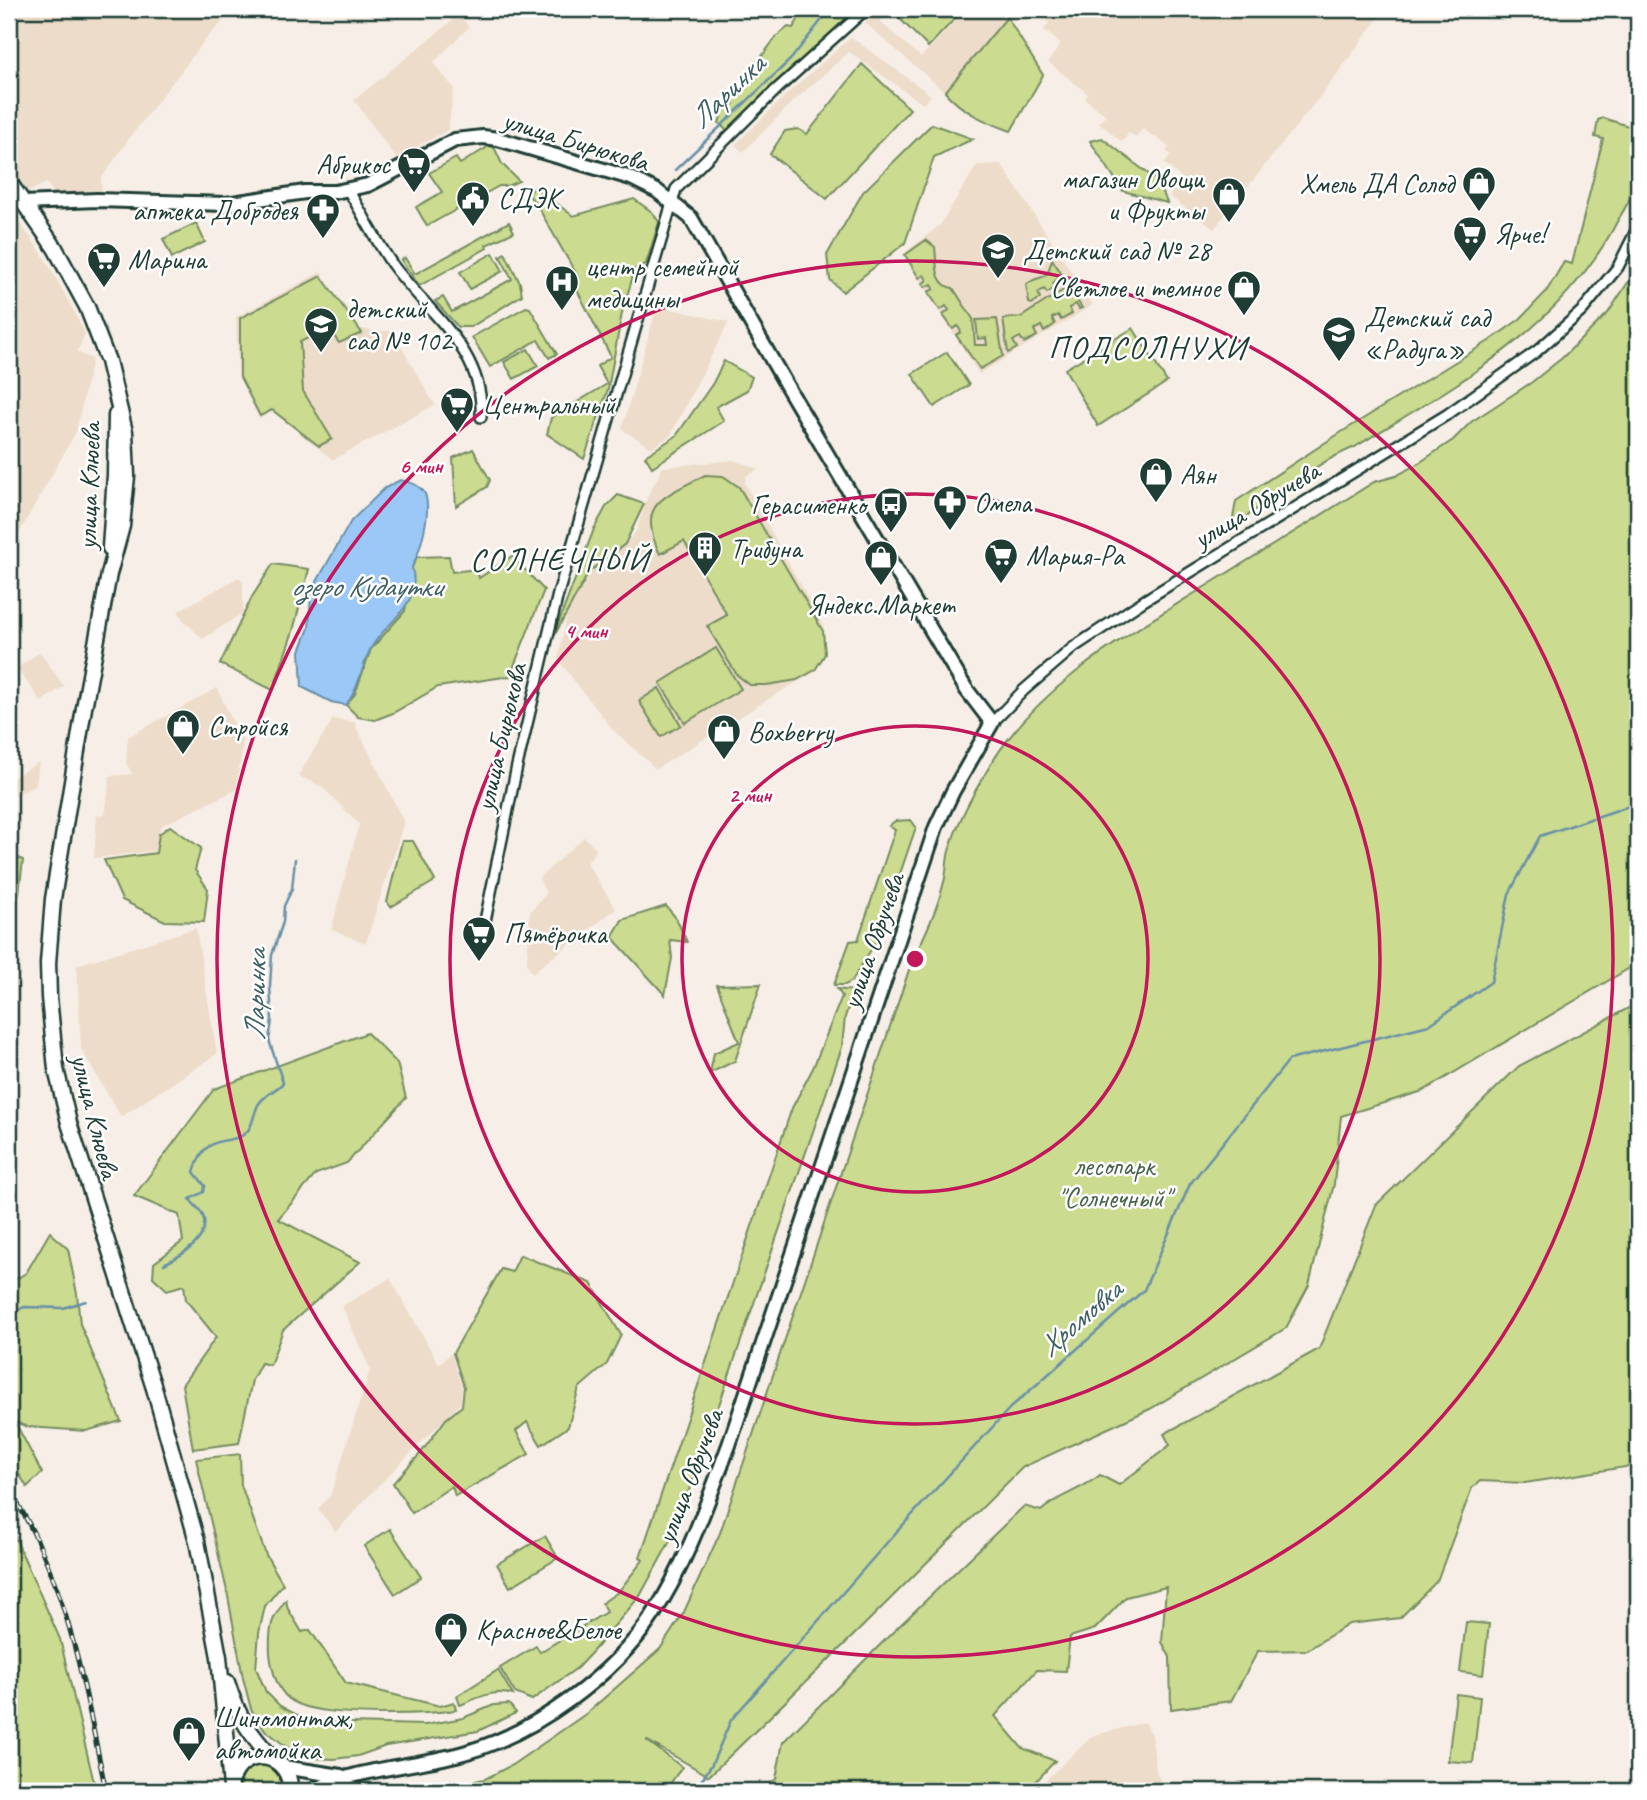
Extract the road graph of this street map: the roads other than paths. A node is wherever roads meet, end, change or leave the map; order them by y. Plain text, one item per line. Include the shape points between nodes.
1 (866, 9) edge
2 (9, 182) edge
3 (348, 190) junction
4 (672, 202) junction
5 (23, 203) junction
6 (1638, 227) edge
7 (481, 417) dead end
8 (992, 723) junction
9 (485, 921) dead end
10 (219, 1657) junction
11 (278, 1763) junction
12 (345, 1777) junction
13 (231, 1789) edge
14 (290, 1791) edge
15 (312, 1791) edge

1 - 4 street via 685,180
2 - 5 main road, улица Клюева
3 - 4 street, улица Бирюкова via 368,185 455,140 483,137 631,178
3 - 5 street, улица Бирюкова via 305,191 226,204
3 - 7 street via 392,263 457,340 481,392
4 - 8 street, улица Бирюкова via 691,218 966,689
4 - 9 street, улица Бирюкова via 558,594
5 - 10 main road, улица Клюева via 55,248 87,307 108,360 125,432 127,476 122,526 84,708 53,899 48,963 56,1069 186,1497
6 - 8 street, улица Обручева via 1618,267 1582,311 1536,351 1438,419 1074,647
8 - 12 street, улица Обручева via 936,827 729,1445 694,1536 652,1616 610,1665 535,1723 468,1752
10 - 11 main road, улица Клюева via 241,1720
10 - 13 main road, улица Клюева
11 - 12 street, улица Обручева
11 - 13 main road via 259,1757 245,1761 234,1772
11 - 14 main road via 290,1780
12 - 15 street, улица Обручева

